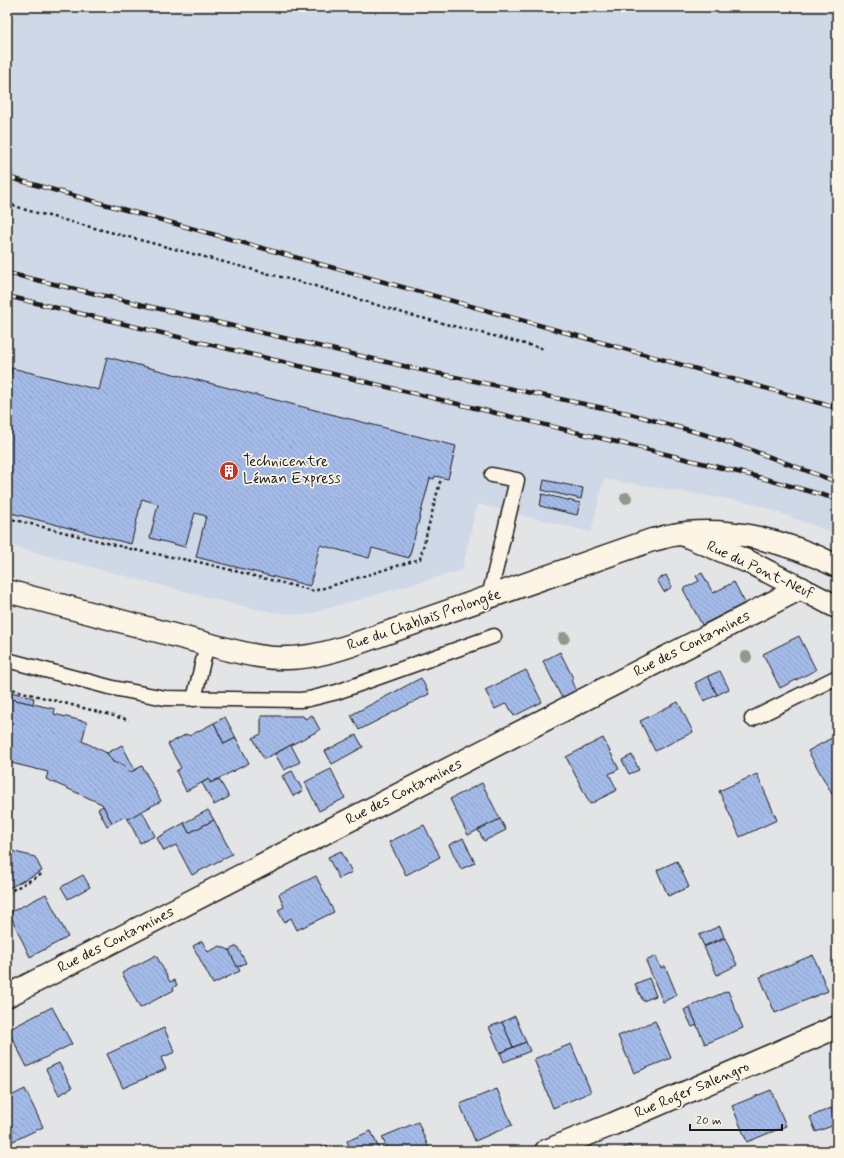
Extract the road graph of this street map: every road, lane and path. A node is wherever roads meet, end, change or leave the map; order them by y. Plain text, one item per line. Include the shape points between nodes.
1 (7, 203) edge
2 (545, 349) dead end
3 (492, 475) dead end
4 (441, 478) dead end
5 (7, 518) edge
6 (682, 534) junction
7 (837, 566) edge
8 (801, 588) junction
9 (7, 590) edge
10 (489, 597) junction
11 (837, 607) edge
12 (494, 636) dead end
13 (207, 644) junction
14 (7, 660) edge
15 (837, 677) edge
16 (7, 688) edge
17 (194, 699) junction
18 (752, 719) dead end
19 (129, 720) dead end
20 (42, 874) dead end
21 (7, 893) edge
22 (7, 996) edge
23 (837, 1027) edge
24 (546, 1151) edge

1 - 2 path via 315,286 410,315
3 - 10 lane via 517,480
4 - 5 path via 420,559 314,592
6 - 7 street, Rue du Chablais Prolongée via 737,534 788,546
6 - 8 street, Rue du Pont-Neuf
6 - 10 street, Rue du Chablais Prolongée via 652,540
8 - 11 street, Rue du Pont-Neuf
8 - 22 street, Rue des Contamines
9 - 13 street, Rue du Chablais Prolongée
10 - 13 street, Rue du Chablais Prolongée via 352,645 310,656 274,658
12 - 17 lane via 337,692 309,699
13 - 17 lane
14 - 17 lane via 134,692 165,698
15 - 18 lane
16 - 19 path
20 - 21 path
23 - 24 street, Rue Roger Salengro

